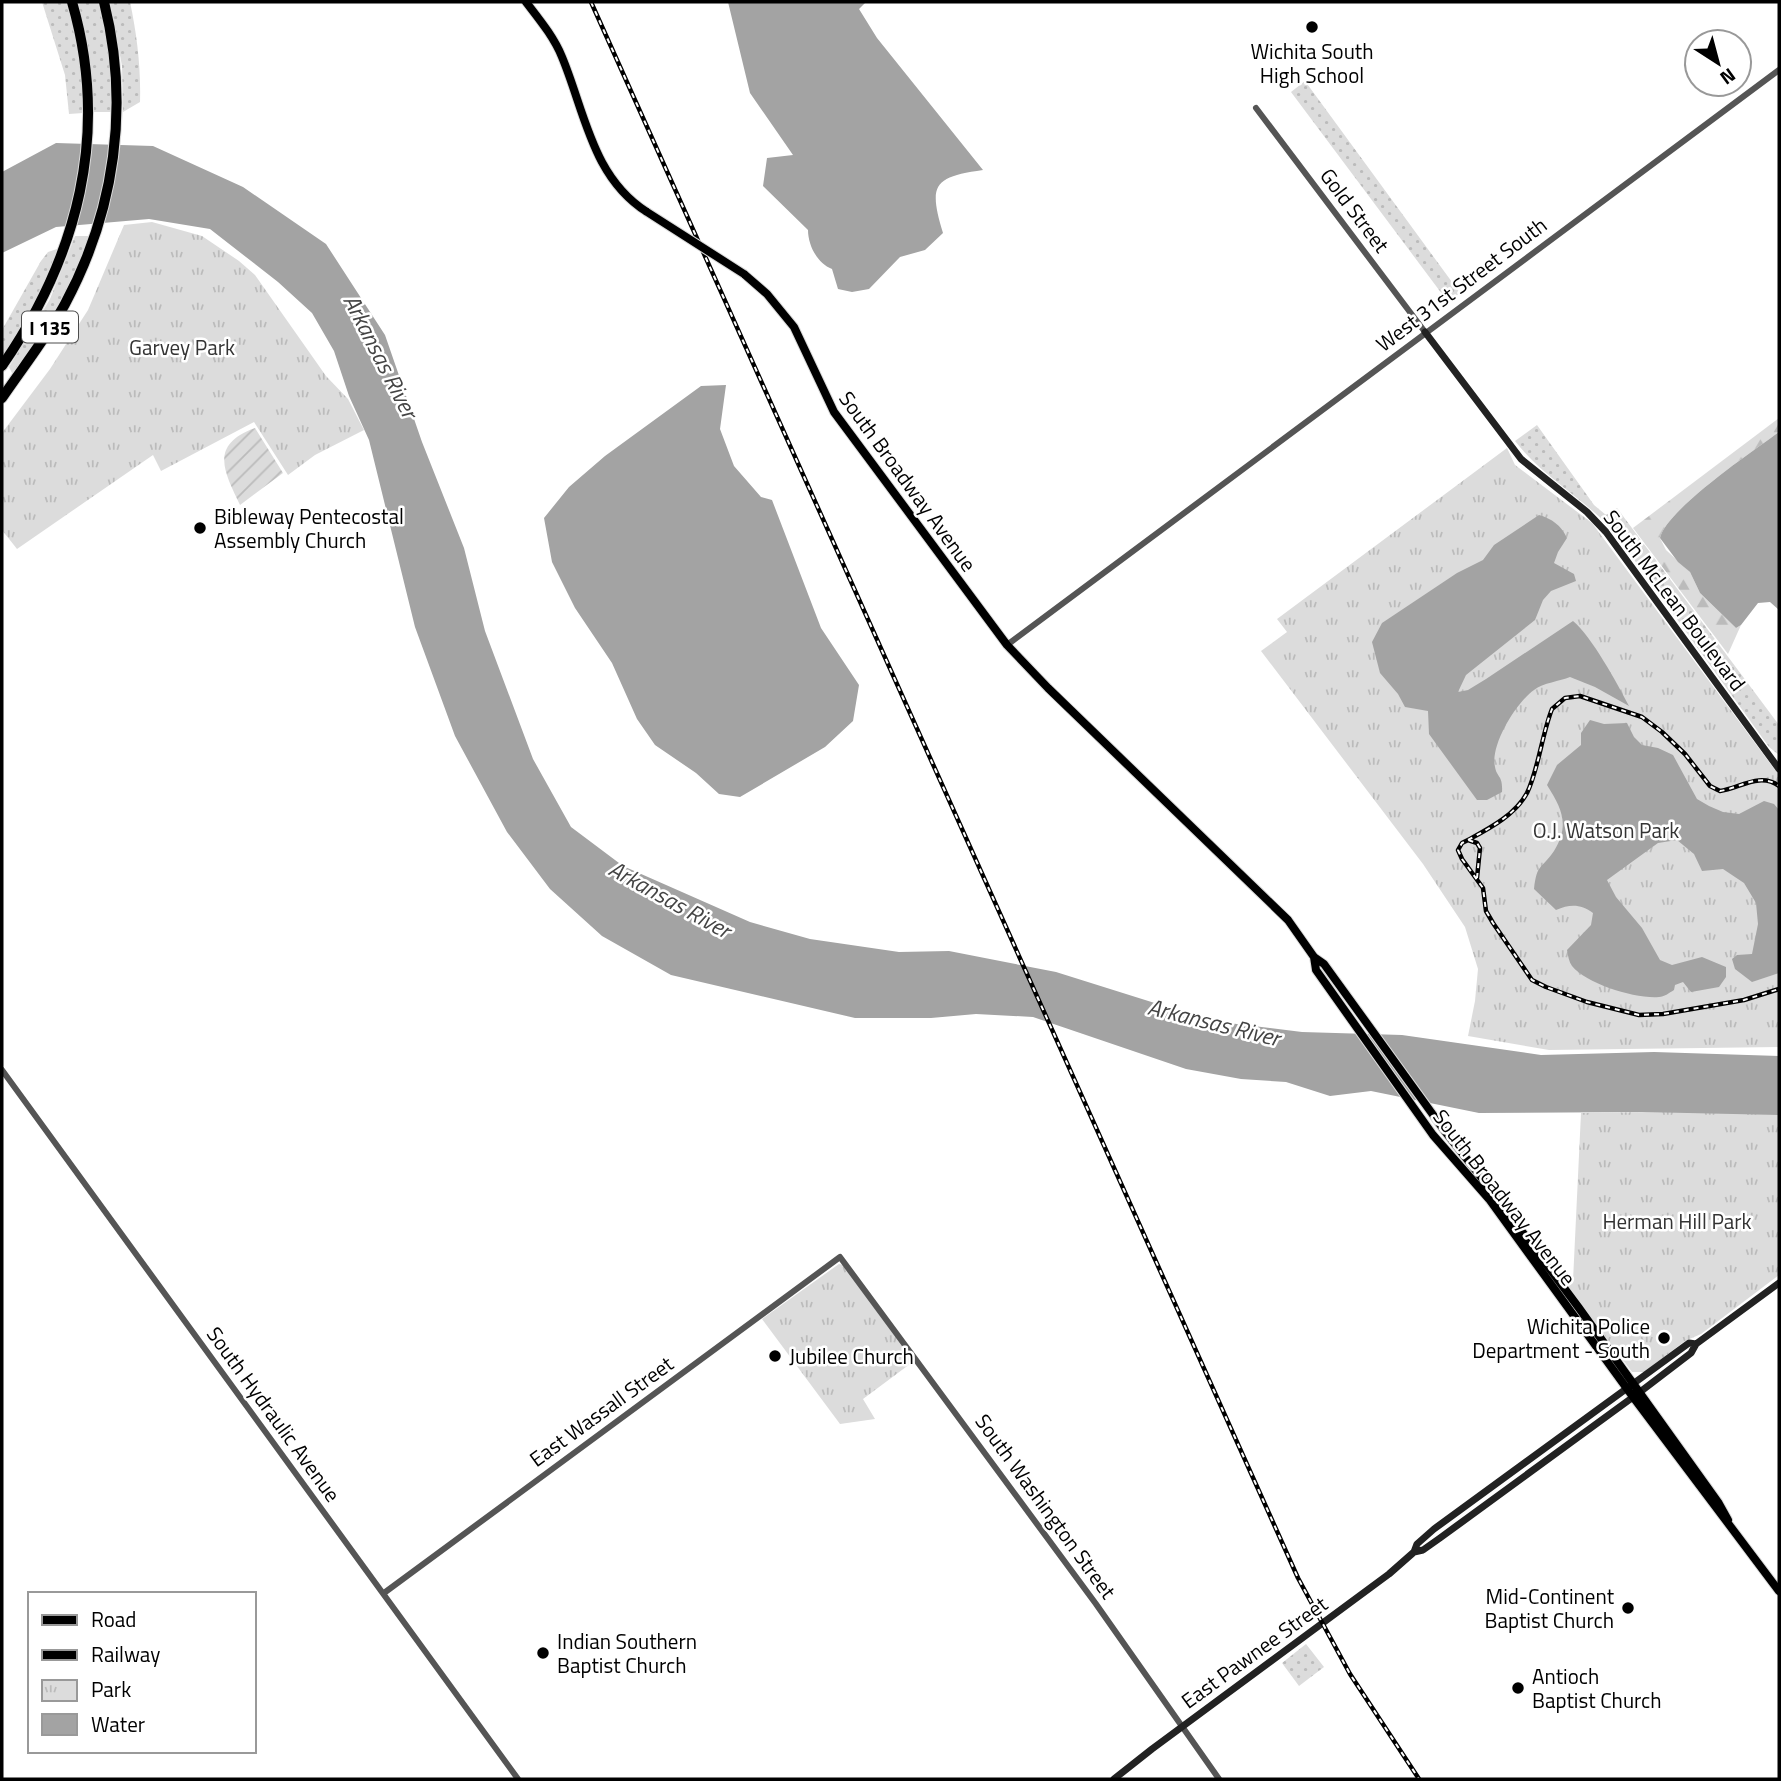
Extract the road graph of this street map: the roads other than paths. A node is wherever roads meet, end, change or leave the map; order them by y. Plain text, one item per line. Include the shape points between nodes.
1 (72, 2) edge
2 (104, 2) edge
3 (526, 2) edge
4 (1779, 70) edge
5 (1256, 108) dead end
6 (1425, 332) junction
7 (2, 366) edge
8 (2, 398) edge
9 (1007, 645) junction
10 (1779, 769) edge
11 (1314, 957) junction
12 (2, 1070) edge
13 (840, 1257) joint
14 (1779, 1283) edge
15 (1696, 1344) junction
16 (1630, 1385) junction
17 (1637, 1395) junction
18 (1414, 1552) junction
19 (1779, 1591) edge
20 (384, 1593) junction
21 (1181, 1727) junction
22 (518, 1779) edge
23 (1114, 1779) edge
24 (1219, 1779) edge

1 - 7 highway, I 135 via 84,57 88,113 81,190 65,248 39,307
2 - 8 highway, I 135 via 115,62 117,113 108,188 89,251 54,323
3 - 9 main road, South Broadway Avenue, bridge via 560,53 588,133 623,191 767,294 794,327 837,417
4 - 6 street, West 31st Street South
5 - 6 street, Gold Street
6 - 9 street, West 31st Street South
6 - 10 main road, South McLean Boulevard via 1521,459 1606,532
9 - 11 main road, South Broadway Avenue via 1288,920
11 - 16 main road, South Broadway Avenue via 1324,964 1485,1182
11 - 16 main road, South Broadway Avenue via 1316,970 1433,1135 1489,1199
12 - 20 street, South Hydraulic Avenue
13 - 20 street, East Wassall Street
13 - 21 street, South Washington Street
14 - 15 main road, East Pawnee Street
15 - 16 main road, East Pawnee Street via 1689,1343
15 - 17 main road, East Pawnee Street via 1691,1353
16 - 17 main road, South Broadway Avenue
16 - 18 main road, East Pawnee Street via 1434,1530
17 - 18 main road, East Pawnee Street via 1432,1544
17 - 19 main road, South Broadway Avenue
18 - 21 main road, East Pawnee Street
20 - 22 street, South Hydraulic Avenue
21 - 23 main road, East Pawnee Street
21 - 24 street, South Washington Street

